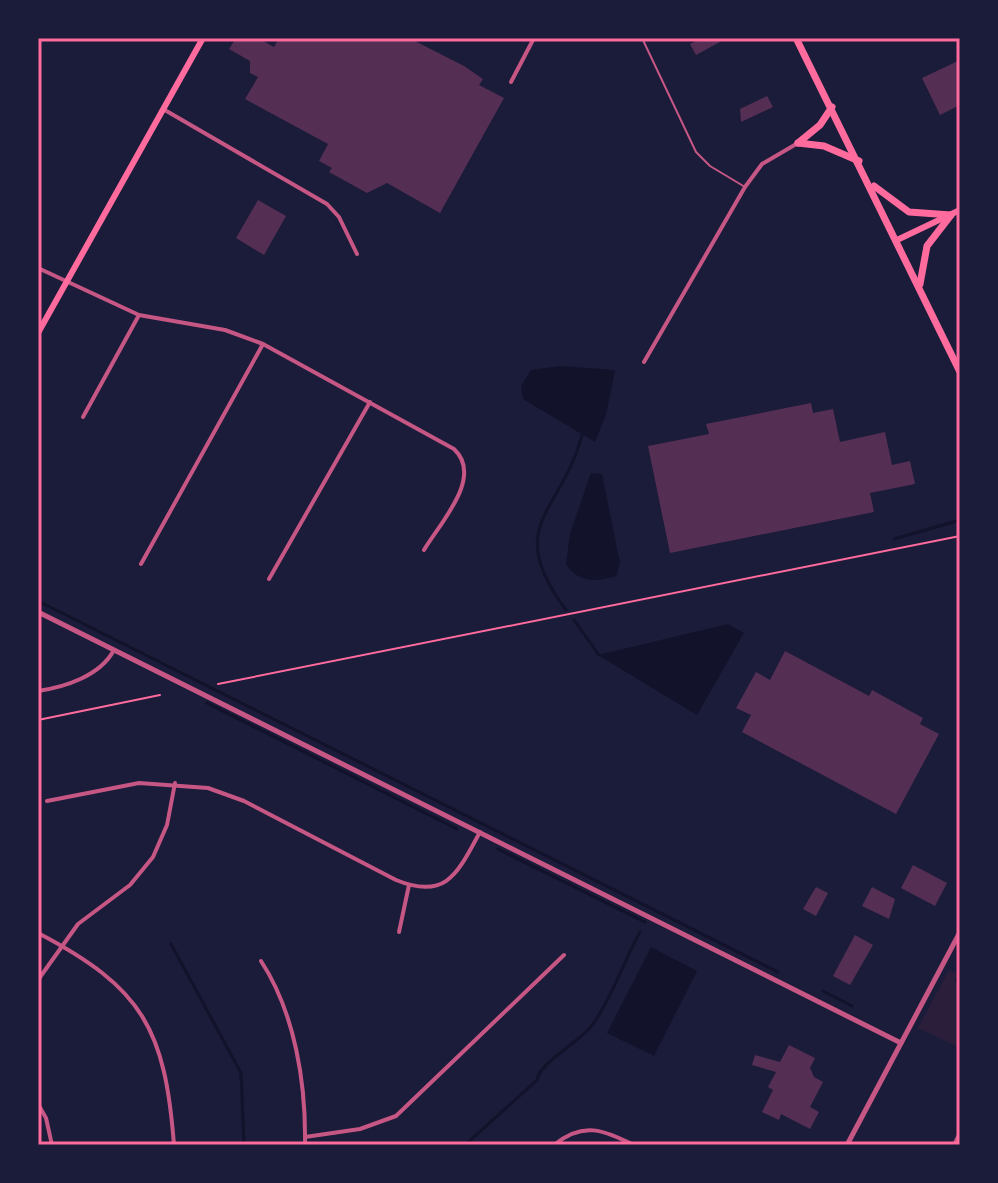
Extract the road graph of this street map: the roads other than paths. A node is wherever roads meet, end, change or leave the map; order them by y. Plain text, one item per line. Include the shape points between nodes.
1 (203, 38) edge
2 (534, 38) edge
3 (642, 38) edge
4 (796, 38) edge
5 (511, 82) dead end
6 (832, 107) junction
7 (163, 109) junction
8 (798, 143) junction
9 (859, 161) junction
10 (869, 181) junction
11 (745, 187) junction
12 (960, 210) edge
13 (951, 215) junction
14 (897, 240) junction
15 (357, 254) dead end
16 (38, 268) edge
17 (67, 281) junction
18 (920, 288) junction
19 (139, 315) junction
20 (38, 333) edge
21 (263, 344) junction
22 (644, 362) dead end
23 (960, 372) edge
24 (370, 402) junction
25 (83, 417) dead end
26 (38, 521) edge
27 (38, 530) edge
28 (424, 550) dead end
29 (141, 564) dead end
30 (269, 579) dead end
31 (38, 612) edge
32 (114, 650) junction
33 (38, 691) edge
34 (175, 783) junction
35 (47, 801) dead end
36 (480, 832) junction
37 (409, 885) junction
38 (399, 932) dead end
39 (960, 932) edge
40 (38, 933) edge
41 (62, 946) junction
42 (564, 955) dead end
43 (261, 961) dead end
44 (38, 980) edge
45 (901, 1043) junction
46 (38, 1104) edge
47 (960, 1133) edge
48 (305, 1137) junction
49 (52, 1145) edge
50 (174, 1145) edge
51 (305, 1145) edge
52 (554, 1145) edge
53 (634, 1145) edge
54 (847, 1145) edge
55 (954, 1145) edge

1 - 7 main road
2 - 5 street
3 - 11 lane via 696,152
4 - 6 main road
6 - 8 main road
6 - 9 main road
7 - 15 street via 327,204
7 - 17 main road
8 - 9 main road via 824,146
8 - 11 street via 762,164
9 - 10 main road
10 - 13 main road via 909,212
10 - 14 main road
11 - 22 street
12 - 13 main road
13 - 14 main road
13 - 18 main road via 923,256
14 - 18 main road
16 - 17 street
17 - 19 street
17 - 20 main road
18 - 23 main road
19 - 21 street via 225,330
19 - 25 street
21 - 24 street
21 - 29 street
24 - 28 street via 454,449 464,462 465,481
24 - 30 street
26 - 27 street
31 - 32 street
32 - 33 street via 97,670
32 - 36 street
34 - 35 street via 126,784
34 - 37 street via 244,801
34 - 41 street via 167,825 153,857
36 - 37 street via 450,879 433,888
36 - 45 street
37 - 38 street
39 - 45 street
40 - 41 street
41 - 44 street
41 - 50 street via 103,972 144,1017 166,1072
42 - 48 street via 396,1116 360,1129
43 - 48 street via 276,984 294,1041
45 - 54 street
46 - 49 street
47 - 55 street
48 - 51 street
52 - 53 street via 583,1128

